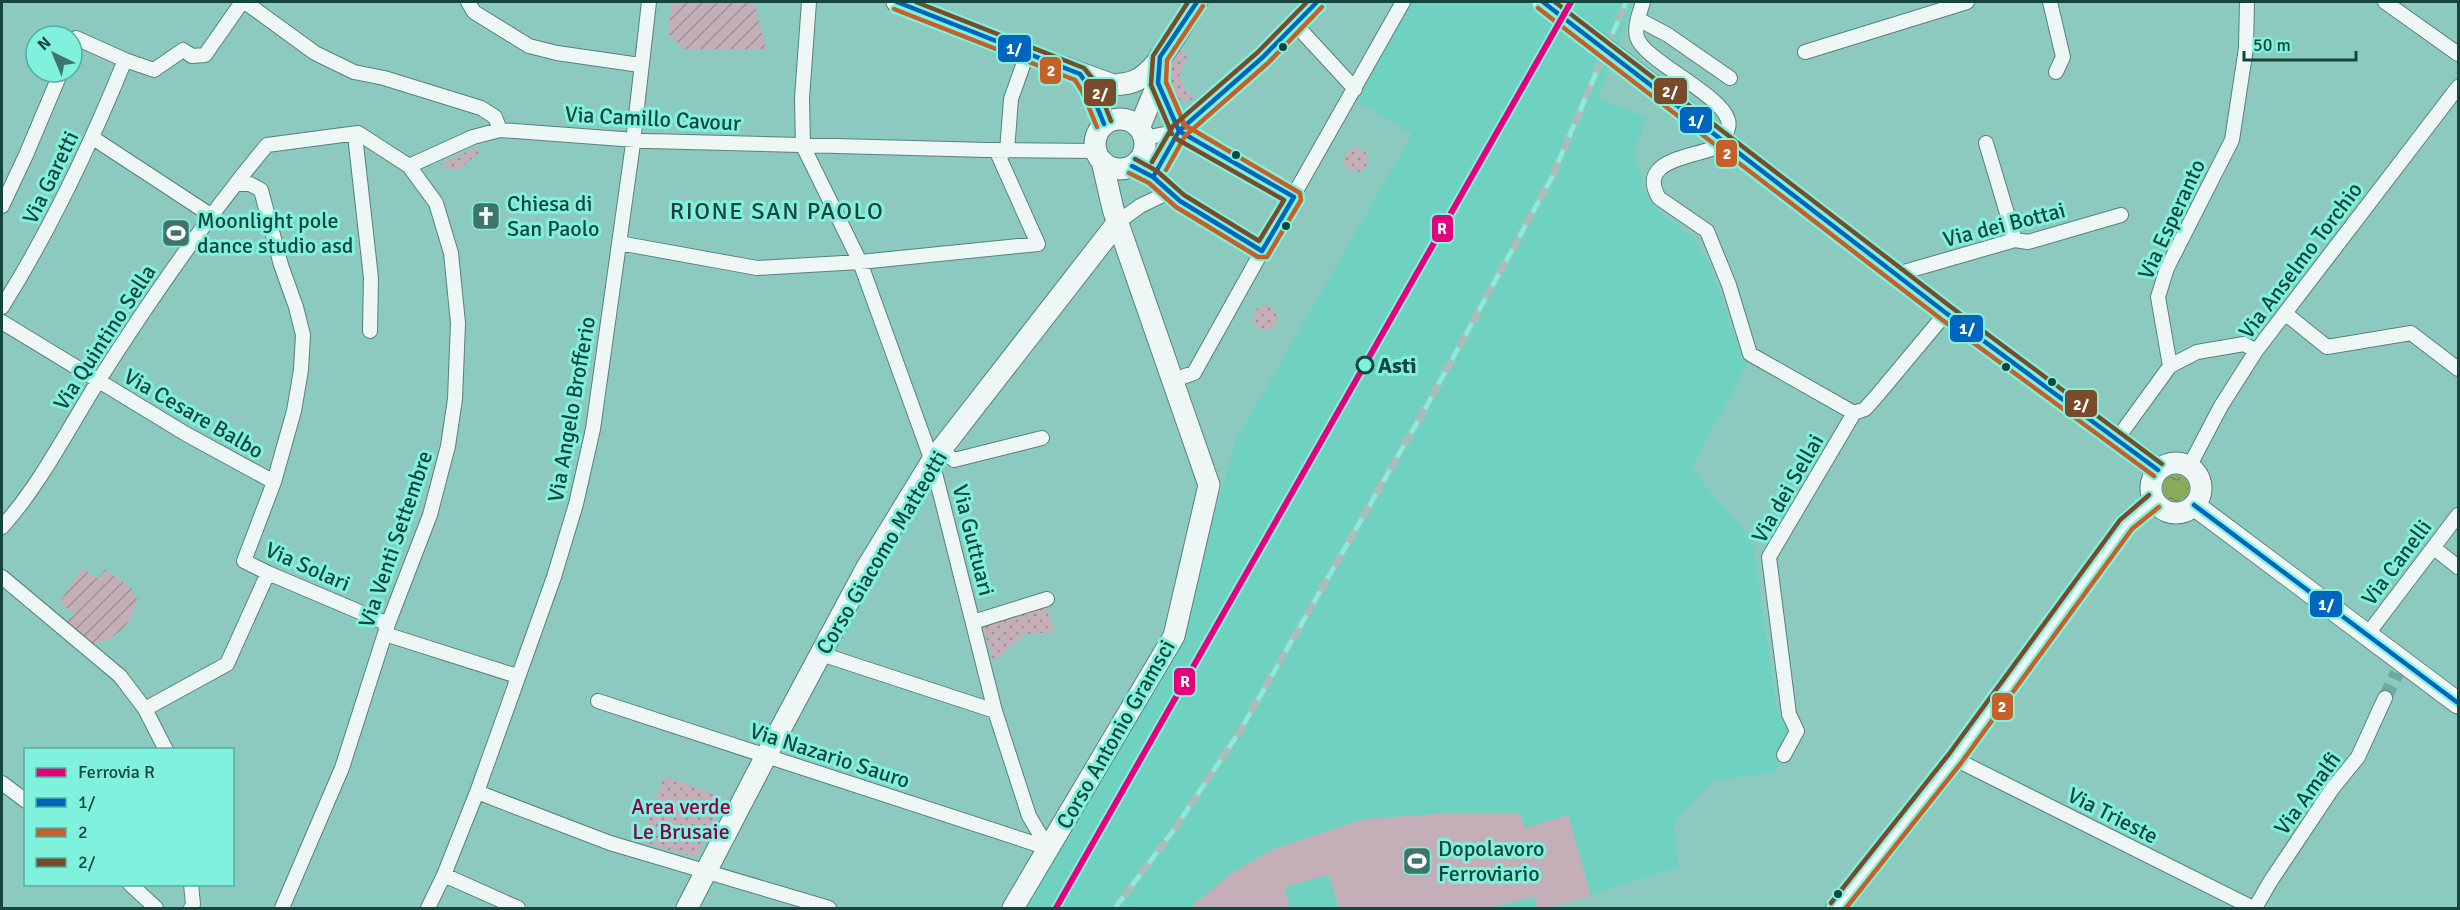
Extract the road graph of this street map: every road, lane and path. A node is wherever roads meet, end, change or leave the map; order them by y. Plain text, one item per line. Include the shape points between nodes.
1 (243, 2) edge
2 (468, 2) edge
3 (649, 2) edge
4 (808, 2) edge
5 (897, 2) edge
6 (1197, 2) edge
7 (1317, 2) edge
8 (1403, 2) edge
9 (1543, 2) edge
10 (1643, 2) edge
11 (1967, 2) edge
12 (2050, 2) edge
13 (2247, 2) edge
14 (2385, 2) edge
15 (1638, 19) junction
16 (1295, 24) junction
17 (84, 46) edge
18 (1805, 52) dead end
19 (1027, 54) junction
20 (2458, 54) edge
21 (1160, 57) junction
22 (124, 60) junction
23 (640, 64) junction
24 (2056, 72) dead end
25 (1080, 74) junction
26 (1730, 78) dead end
27 (56, 84) edge
28 (2458, 87) edge
29 (1355, 89) junction
30 (1104, 124) junction
31 (500, 130) junction
32 (1179, 130) junction
33 (1143, 132) junction
34 (93, 138) junction
35 (357, 139) junction
36 (1722, 139) junction
37 (633, 140) junction
38 (1986, 144) dead end
39 (803, 146) junction
40 (1001, 151) junction
41 (1099, 156) junction
42 (409, 166) junction
43 (1129, 167) junction
44 (1153, 177) junction
45 (237, 184) junction
46 (1170, 192) junction
47 (1294, 197) junction
48 (2, 206) edge
49 (2121, 215) dead end
50 (212, 216) junction
51 (1115, 216) junction
52 (2015, 240) junction
53 (619, 243) junction
54 (1262, 251) junction
55 (860, 262) junction
56 (1897, 274) junction
57 (2, 307) edge
58 (1946, 313) junction
59 (2286, 314) junction
60 (2, 322) edge
61 (370, 331) dead end
62 (2256, 351) junction
63 (2170, 366) junction
64 (2458, 369) edge
65 (1173, 380) junction
66 (98, 381) junction
67 (1854, 413) junction
68 (1042, 438) dead end
69 (2117, 439) junction
70 (936, 455) junction
71 (2189, 467) junction
72 (2158, 470) junction
73 (274, 482) junction
74 (2154, 501) junction
75 (2194, 505) junction
76 (2458, 515) edge
77 (2, 526) edge
78 (2433, 548) junction
79 (2458, 567) edge
80 (268, 573) junction
81 (2, 577) edge
82 (1047, 599) dead end
83 (973, 622) junction
84 (386, 629) junction
85 (2367, 635) junction
86 (821, 654) junction
87 (517, 676) junction
88 (2385, 698) tunnel mouth
89 (598, 701) dead end
90 (2458, 703) edge
91 (145, 709) junction
92 (995, 711) junction
93 (165, 748) edge
94 (1784, 755) dead end
95 (766, 756) junction
96 (1954, 759) junction
97 (2, 783) edge
98 (477, 792) junction
99 (24, 800) edge
100 (1048, 849) junction
101 (706, 871) junction
102 (444, 875) junction
103 (131, 886) edge
104 (191, 886) edge
105 (156, 909) edge
106 (191, 909) edge
107 (282, 909) edge
108 (428, 909) edge
109 (518, 909) edge
110 (687, 909) edge
111 (829, 909) edge
112 (1013, 909) edge
113 (1838, 909) edge
114 (2254, 909) edge

1 - 22 street via 205,55 192,56 183,50 154,70
1 - 31 street via 315,53 360,74 481,108 495,117
2 - 23 street via 474,12 529,46
3 - 23 street, Via Angelo Brofferio
4 - 39 street
5 - 19 main road
6 - 21 main road
7 - 16 street
8 - 29 street
9 - 36 main road, bridge
10 - 15 street
11 - 18 street
12 - 24 street via 2063,57
13 - 63 street, Via Esperanto via 2246,48 2232,140 2166,268 2158,297
14 - 20 street
15 - 26 street
15 - 36 street via 1639,41 1718,106 1728,119
16 - 29 street
16 - 32 street
17 - 22 street
19 - 25 main road
19 - 40 street via 1011,99
21 - 25 main road via 1141,78 1126,84 1113,85
21 - 33 main road via 1158,83
22 - 34 street, Via Garetti
23 - 37 street, Via Angelo Brofferio
25 - 30 main road
27 - 48 street
28 - 59 street, Via Anselmo Torchio
29 - 47 street
30 - 33 main road via 1126,119
30 - 41 main road via 1096,136
31 - 37 street, Via Camillo Cavour
31 - 42 street, Via Camillo Cavour via 473,137
32 - 33 street
32 - 44 street
32 - 47 street
33 - 43 main road via 1144,154
34 - 50 street
34 - 57 street, Via Garetti via 34,257
35 - 42 street, Via Venti Settembre
35 - 45 street, Via Quintino Sella via 267,145
35 - 61 street via 371,278
36 - 56 main road
36 - 67 street via 1714,148 1668,162 1656,176 1655,192 1707,231 1750,354
37 - 39 street, Via Camillo Cavour
37 - 53 street, Via Angelo Brofferio
38 - 52 street
39 - 40 street, Via Camillo Cavour
39 - 55 street, Via Guttuari
40 - 41 street, Via Camillo Cavour
40 - 55 street via 1038,244
41 - 43 main road via 1116,169
41 - 51 main road, Corso Antonio Gramsci
42 - 84 street, Via Venti Settembre via 436,202 451,253 458,323 455,399 448,446 430,515
43 - 44 street
43 - 51 main road
44 - 46 street
45 - 50 street, Via Quintino Sella
45 - 73 street via 250,184 261,190 303,335 294,411
46 - 51 street
46 - 54 street
47 - 54 street
49 - 52 street, Via dei Bottai via 2028,242
50 - 66 street, Via Quintino Sella
51 - 65 main road, Corso Antonio Gramsci
51 - 70 main road, Corso Giacomo Matteotti
52 - 56 street, Via dei Bottai
53 - 55 street via 758,268
53 - 87 street, Via Angelo Brofferio via 593,429 576,504
54 - 65 street via 1194,373
55 - 70 street, Via Guttuari
56 - 58 main road
58 - 67 street, Via dei Sellai via 1865,409
58 - 69 main road
59 - 62 street, Via Anselmo Torchio
59 - 64 street via 2327,347 2411,333
60 - 66 street, Via Cesare Balbo
62 - 63 street via 2244,344 2197,352
62 - 71 street, Via Anselmo Torchio
63 - 69 street
65 - 100 main road, Corso Antonio Gramsci via 1209,485 1174,636
66 - 73 street, Via Cesare Balbo
66 - 77 street, Via Quintino Sella via 50,460
67 - 94 street, Via dei Sellai via 1769,557 1789,714 1797,731
68 - 70 street via 954,460
69 - 72 main road
70 - 83 street, Via Guttuari
70 - 86 main road, Corso Giacomo Matteotti via 866,569
71 - 72 main road via 2173,463
71 - 75 main road via 2200,485
72 - 74 main road via 2151,484
73 - 80 street, Via Solari via 244,561
74 - 75 main road via 2173,513
74 - 96 main road via 2126,524
75 - 85 main road
76 - 78 street, Via Canelli
78 - 79 street
78 - 85 street, Via Canelli
80 - 84 street, Via Solari
80 - 91 street via 227,664
81 - 91 street via 120,676
82 - 83 street
83 - 92 street, Via Guttuari
84 - 87 street, Via Solari
84 - 107 street, Via Venti Settembre via 342,768
85 - 90 main road via 2400,668
86 - 92 street
86 - 95 main road, Corso Giacomo Matteotti
87 - 98 street, Via Angelo Brofferio
88 - 114 street, Via Amalfi via 2358,757 2332,789
89 - 95 street, Via Nazario Sauro
91 - 93 street
92 - 100 street, Via Guttuari via 1029,816
95 - 100 street, Via Nazario Sauro
95 - 101 main road, Corso Giacomo Matteotti
96 - 113 main road
96 - 114 street, Via Trieste
97 - 99 street
98 - 101 street via 610,843
98 - 102 street, Via Angelo Brofferio
100 - 112 main road, Corso Antonio Gramsci
101 - 110 main road, Corso Giacomo Matteotti
101 - 111 street
102 - 108 street, Via Angelo Brofferio
102 - 109 street
103 - 105 street
104 - 106 street

